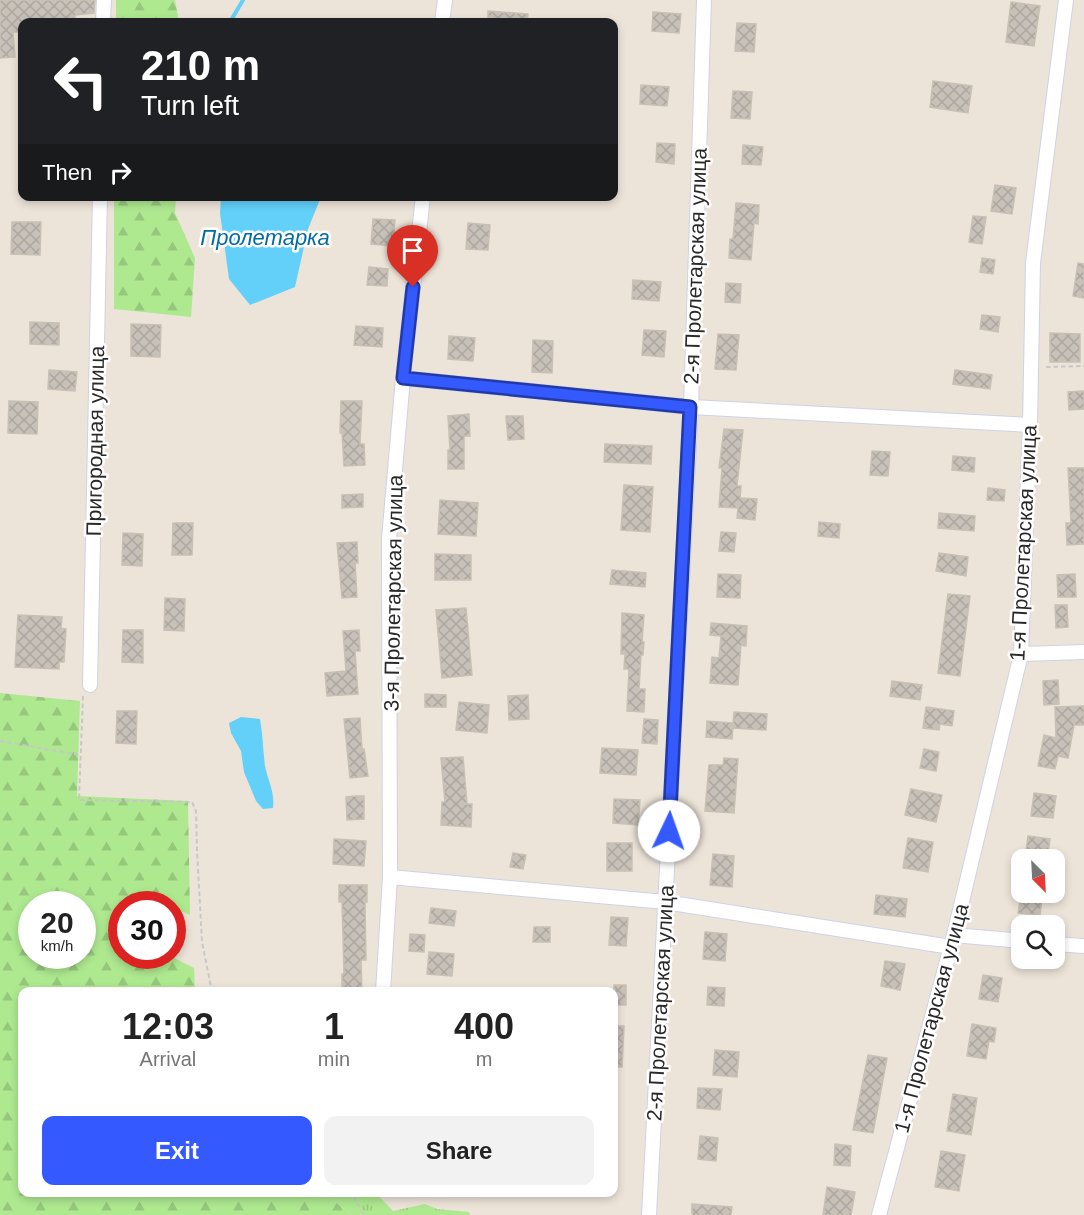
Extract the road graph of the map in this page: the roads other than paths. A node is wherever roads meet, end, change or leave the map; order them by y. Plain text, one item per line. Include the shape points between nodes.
1 (104, 0) edge
2 (445, 0) edge
3 (704, 0) edge
4 (1066, 0) edge
5 (103, 18) edge
6 (443, 18) edge
7 (100, 201) edge
8 (422, 201) edge
9 (403, 378) junction
10 (690, 407) junction
11 (1030, 425) junction
12 (1084, 652) edge
13 (1021, 654) junction
14 (90, 684) road end
15 (390, 877) junction
16 (665, 902) junction
17 (953, 941) junction
18 (1011, 941) edge
19 (1065, 945) edge
20 (1084, 946) edge
21 (383, 987) edge
22 (649, 1215) edge
23 (879, 1215) edge

1 - 5 street
2 - 6 street
3 - 10 street, 2-я Пролетарская улица
4 - 11 street, 1-я Пролетарская улица via 1033,263
7 - 14 street, Пригородная улица
8 - 9 street, 3-я Пролетарская улица
9 - 10 street
9 - 15 street, 3-я Пролетарская улица via 389,539
10 - 11 street
10 - 16 street, 2-я Пролетарская улица
11 - 13 street, 1-я Пролетарская улица
12 - 13 street
13 - 17 street, 1-я Пролетарская улица
15 - 16 street
15 - 21 street, 3-я Пролетарская улица
16 - 17 street
16 - 22 street, 2-я Пролетарская улица
17 - 18 street
17 - 23 street, 1-я Пролетарская улица
19 - 20 street

